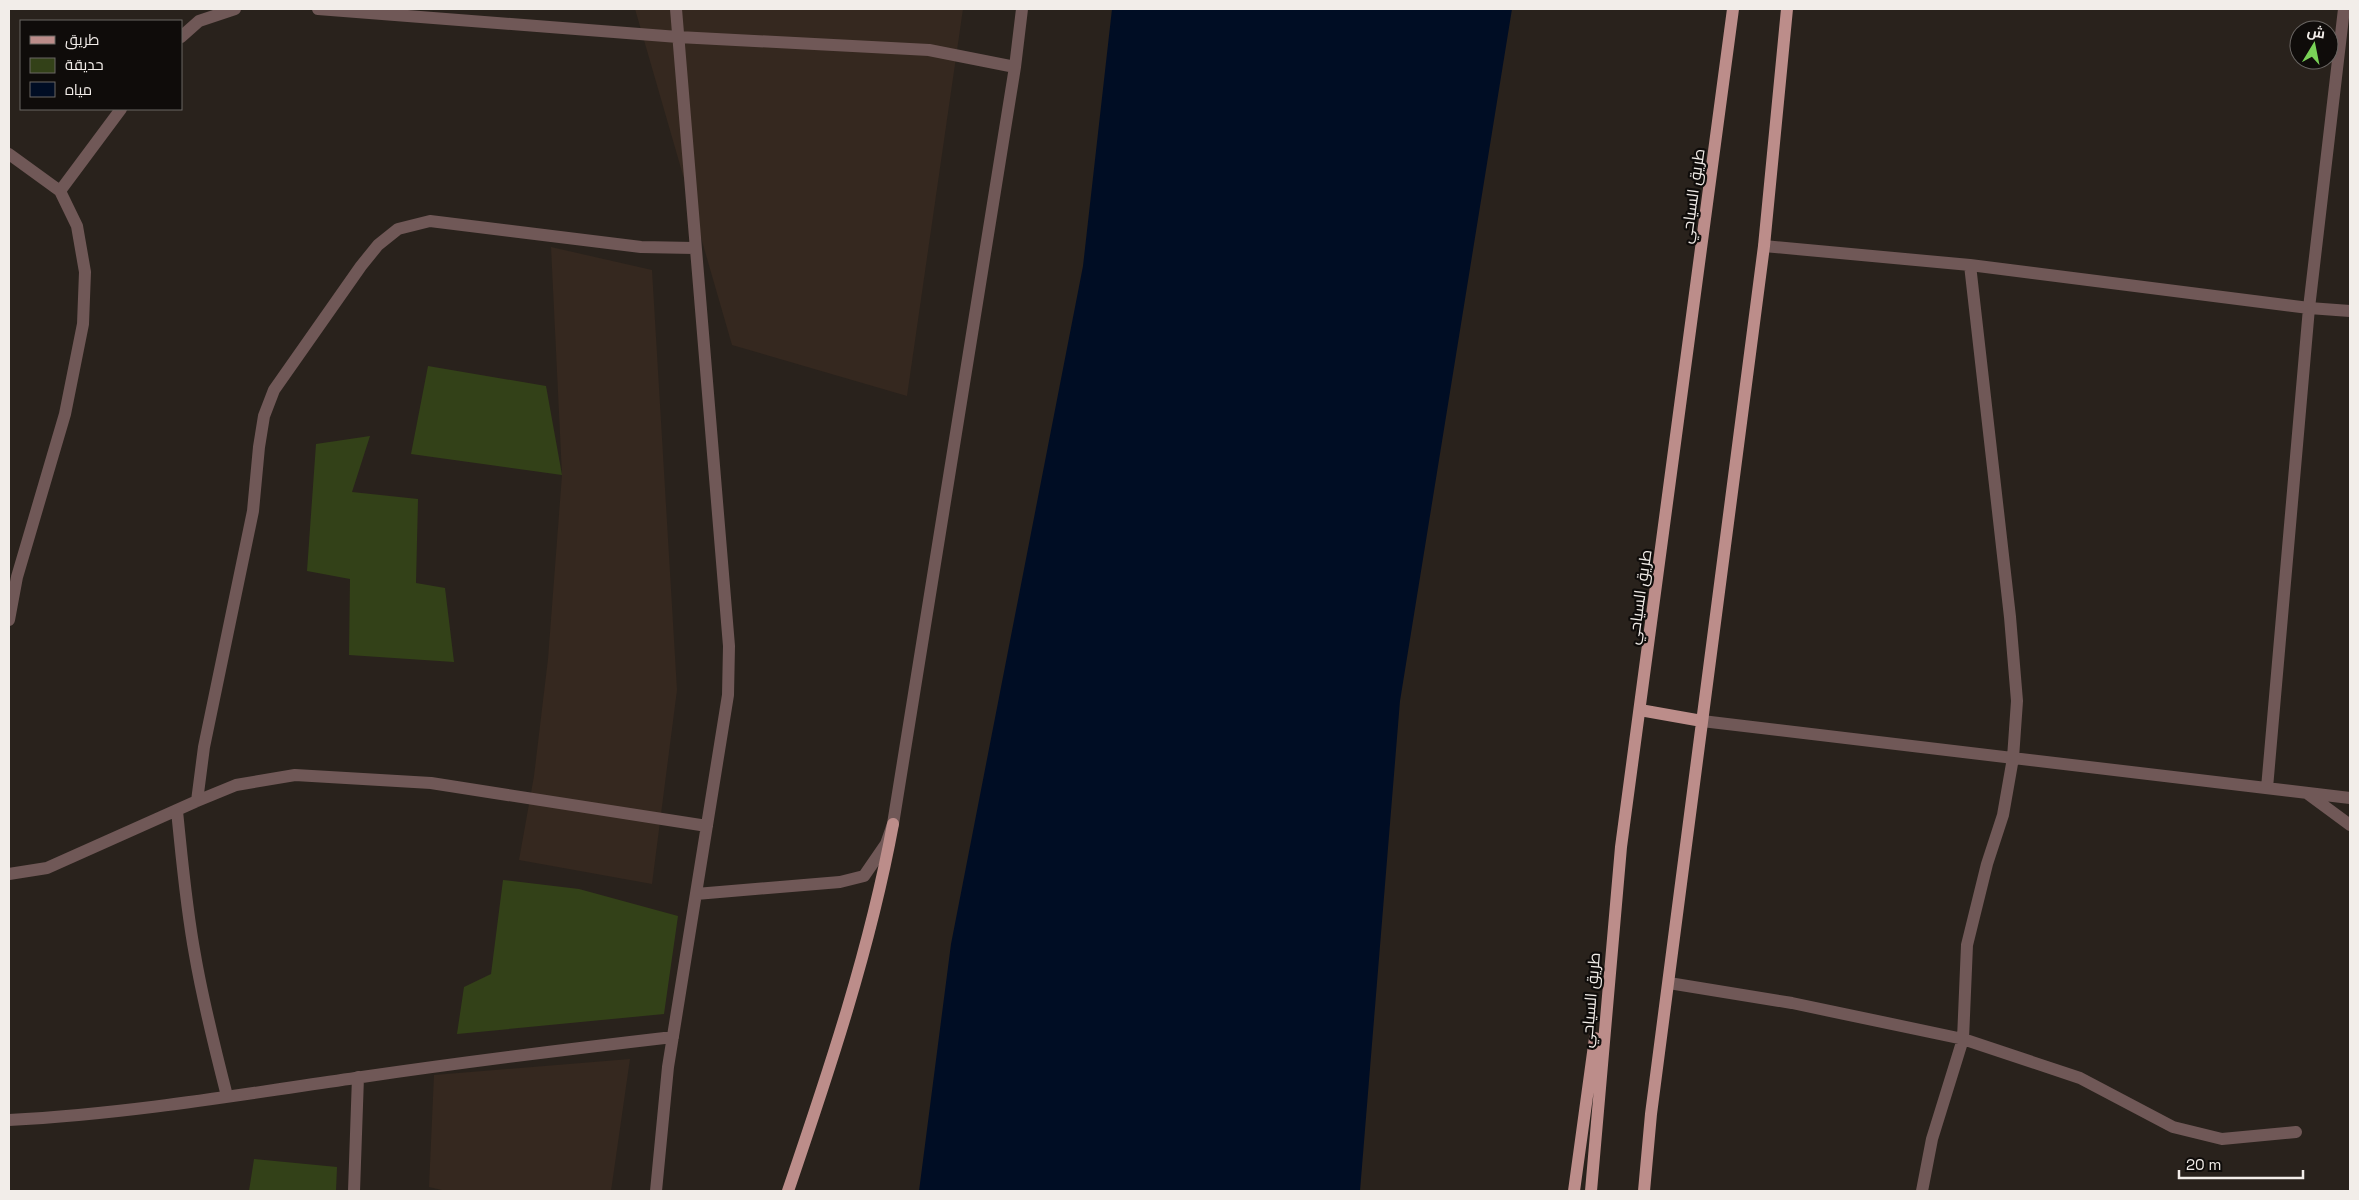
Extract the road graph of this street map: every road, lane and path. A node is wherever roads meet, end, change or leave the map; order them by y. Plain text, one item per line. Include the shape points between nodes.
1 (235, 9) edge
2 (318, 9) edge
3 (676, 9) edge
4 (1022, 9) edge
5 (1733, 9) edge
6 (1787, 9) edge
7 (2344, 9) edge
8 (182, 36) edge
9 (678, 37) junction
10 (1015, 67) junction
11 (120, 110) edge
12 (9, 154) edge
13 (60, 191) junction
14 (1764, 246) junction
15 (694, 248) junction
16 (1970, 265) junction
17 (2309, 308) junction
18 (2350, 311) edge
19 (9, 620) edge
20 (1640, 710) junction
21 (1702, 721) junction
22 (2013, 758) junction
23 (2268, 788) junction
24 (2306, 793) junction
25 (2350, 798) edge
26 (197, 801) junction
27 (178, 811) junction
28 (893, 824) junction
29 (2350, 825) edge
30 (706, 826) junction
31 (1622, 847) junction
32 (9, 874) edge
33 (696, 894) junction
34 (1668, 983) junction
35 (673, 1037) junction
36 (1963, 1039) junction
37 (358, 1077) junction
38 (227, 1096) junction
39 (9, 1120) edge
40 (2296, 1132) dead end
41 (354, 1191) edge
42 (656, 1191) edge
43 (788, 1191) edge
44 (1574, 1191) edge
45 (1591, 1191) edge
46 (1644, 1191) edge
47 (1922, 1191) edge

1 - 8 street via 199,21
2 - 9 street
3 - 9 street
4 - 10 street
5 - 20 main road, طريق السياحي
6 - 14 main road
7 - 17 street
9 - 10 street via 929,50
9 - 15 street
10 - 28 street
11 - 13 street
12 - 13 street
13 - 19 street via 77,226 83,263 82,324 65,414 17,577
14 - 16 street
14 - 21 main road
15 - 26 street via 641,247 430,221 398,229 378,245 274,390 264,416 253,511 204,747
15 - 30 street via 729,646 728,694
16 - 17 street
16 - 22 street via 2010,617 2017,701
17 - 18 street
17 - 23 street
20 - 21 main road
20 - 31 main road, طريق السياحي
21 - 22 street
21 - 34 main road
22 - 23 street
22 - 36 street via 2003,815 1967,945
23 - 24 street
24 - 25 street
24 - 29 street
26 - 27 street
26 - 30 street via 236,785 295,775 431,782
27 - 32 street via 47,868
27 - 38 street via 195,955
28 - 33 street via 886,844 864,876 840,882
28 - 43 main road via 883,879 846,1012
30 - 33 street
31 - 44 main road
31 - 45 main road, طريق السياحي
33 - 35 street
34 - 36 street via 1792,1003
34 - 46 main road
35 - 37 street
35 - 42 street
36 - 40 street via 2080,1078 2173,1127 2222,1139
36 - 47 street via 1932,1139
37 - 38 street
37 - 41 street
38 - 39 street via 62,1117

